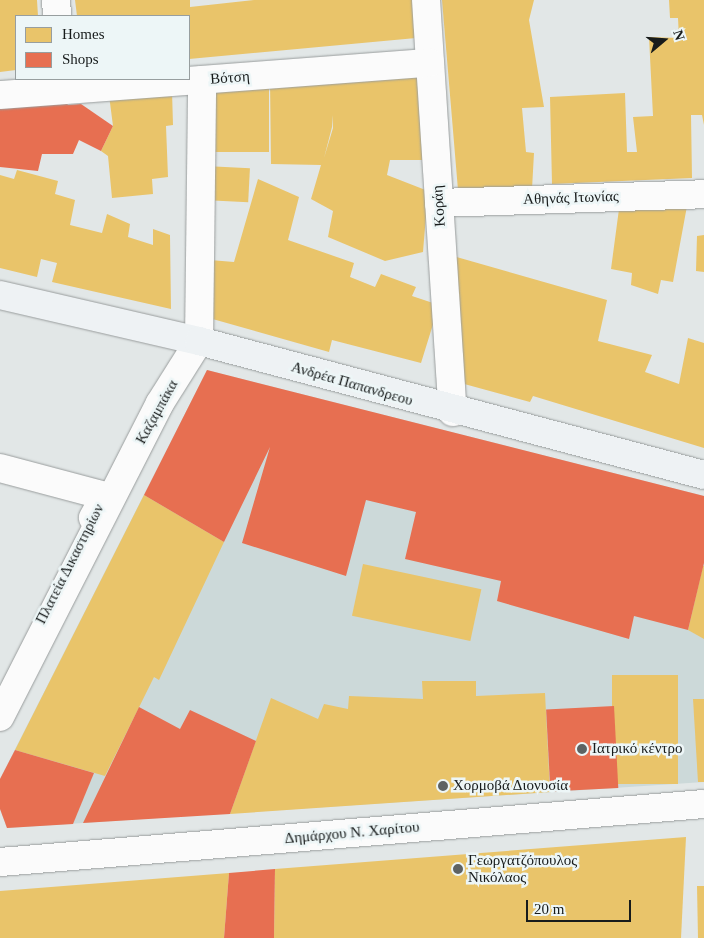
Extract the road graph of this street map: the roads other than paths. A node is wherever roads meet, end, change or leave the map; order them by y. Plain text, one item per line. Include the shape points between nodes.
1 (56, 0) edge
2 (426, 0) edge
3 (57, 15) edge
4 (430, 63) junction
5 (202, 80) junction
6 (61, 84) edge
7 (0, 95) edge
8 (704, 194) edge
9 (439, 203) junction
10 (0, 295) edge
11 (199, 341) junction
12 (452, 412) junction
13 (0, 468) edge
14 (704, 475) edge
15 (4, 698) edge
16 (704, 804) edge
17 (0, 862) edge

1 - 3 street
2 - 4 street, Κοράη
4 - 5 street, Βότση
4 - 9 street, Κοράη
5 - 6 street, Βότση
5 - 11 street
6 - 7 street, Βότση
8 - 9 street, Αθηνάς Ιτωνίας
9 - 12 street, Κοράη
10 - 11 main road, Ανδρέα Παπανδρεου
11 - 12 main road, Ανδρέα Παπανδρεου
11 - 15 street, Καζαμπάκα via 160,403
12 - 14 main road, Ανδρέα Παπανδρεου
13 - 15 street, Πλατεία Δικαστηρίων via 104,496
16 - 17 street, Δημάρχου Ν. Χαρίτου

